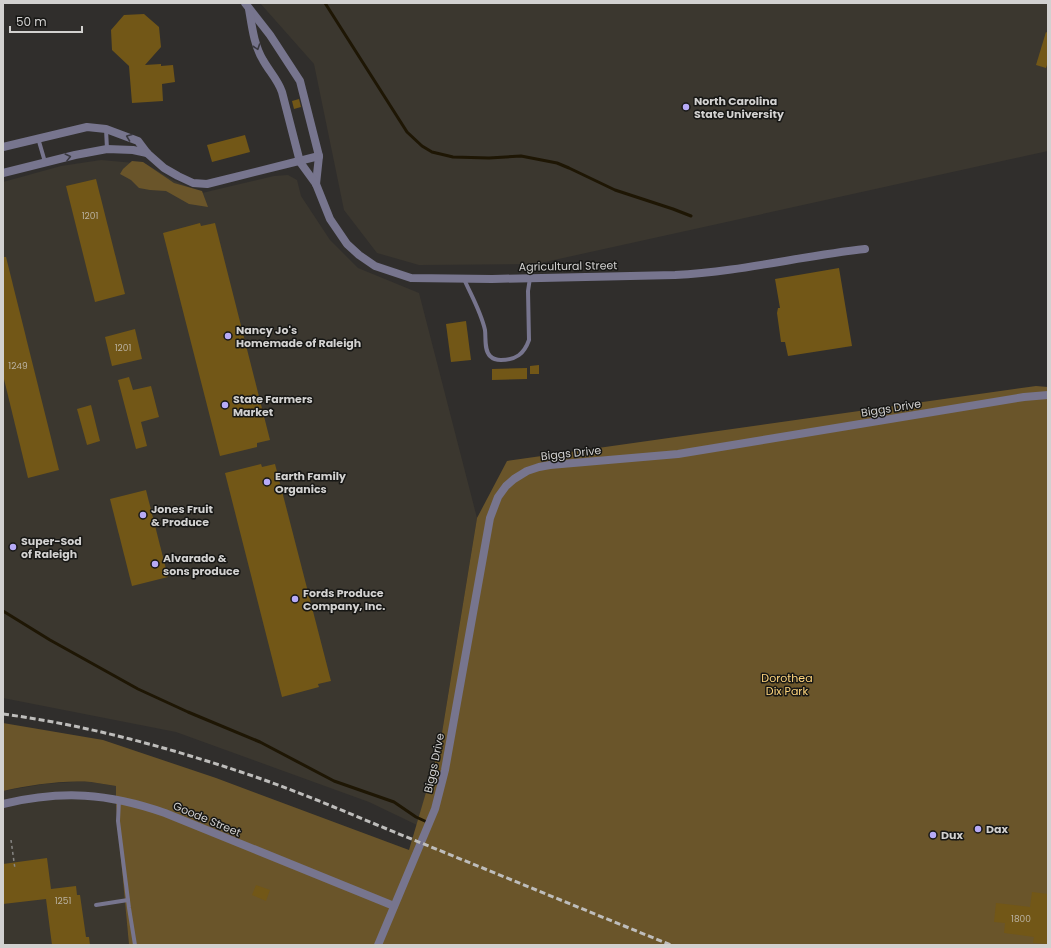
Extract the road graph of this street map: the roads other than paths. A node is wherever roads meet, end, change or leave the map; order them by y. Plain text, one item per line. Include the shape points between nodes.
1 (247, 6) edge
2 (106, 129) junction
3 (38, 138) junction
4 (3, 147) edge
5 (107, 149) junction
6 (147, 152) junction
7 (319, 156) junction
8 (44, 162) junction
9 (300, 162) junction
10 (3, 173) edge
11 (316, 184) junction
12 (864, 249) dead end
13 (464, 278) junction
14 (530, 278) junction
15 (1048, 395) edge
16 (119, 799) junction
17 (3, 804) edge
18 (128, 900) junction
19 (96, 906) dead end
20 (394, 906) junction
21 (135, 945) edge
22 (378, 945) edge

1 - 7 street, Agricultural Street via 274,40 300,81
1 -> 9 street, Agricultural Street via 259,52 282,92
2 - 3 street via 87,127
2 - 5 lane
6 -> 2 street via 138,141
3 - 4 street
3 - 8 lane
5 - 6 street
8 -> 5 street
6 - 9 street via 164,168 178,176 194,183 207,184
7 - 9 street
7 - 11 street, Agricultural Street
8 - 10 street
9 - 11 street, Agricultural Street
11 - 13 street, Agricultural Street via 330,219 347,244 375,266 411,278
12 - 14 street, Agricultural Street via 697,274
13 - 14 street, Agricultural Street
13 - 14 lane via 482,318 486,349 496,360 514,359 526,348 529,340
15 - 20 street, Biggs Drive via 678,454 550,465 527,471 514,479 498,497 490,518 447,762 435,809
16 - 17 street, Goode Street via 54,795
16 - 18 lane via 118,821
16 - 20 street, Goode Street via 165,813
18 - 19 lane
18 - 21 lane
20 - 22 street, Biggs Drive

